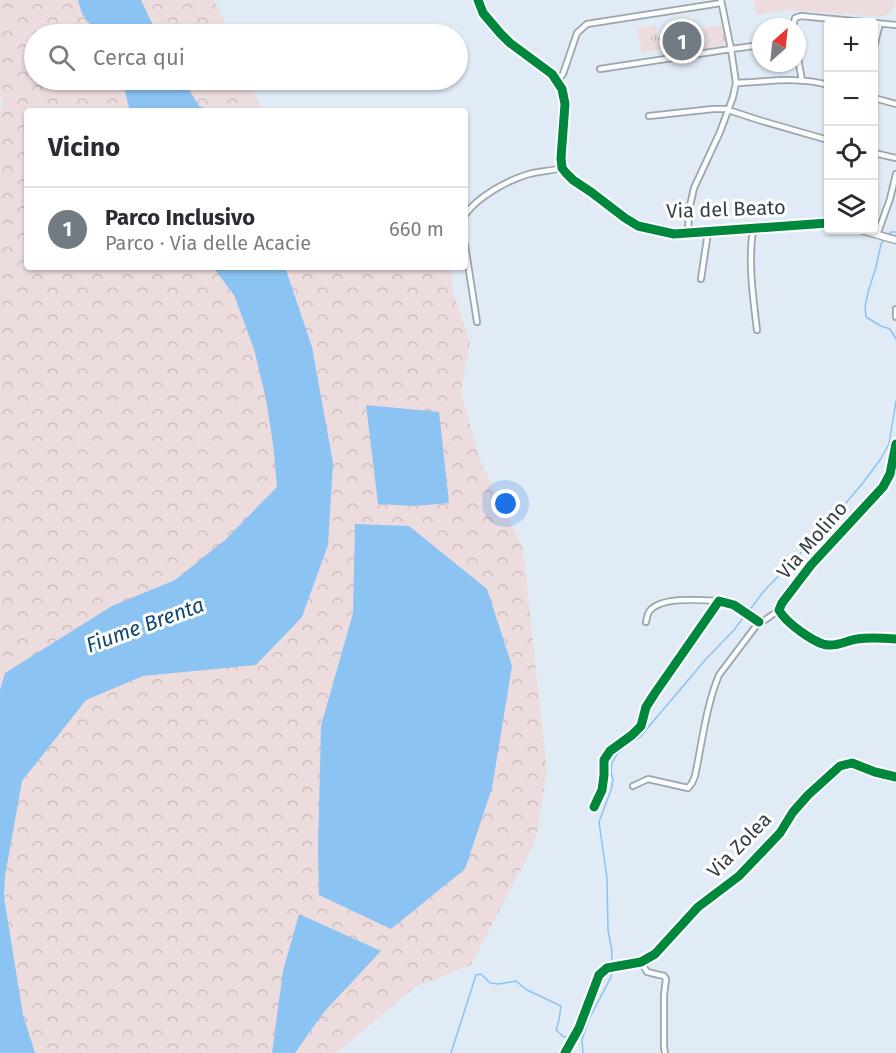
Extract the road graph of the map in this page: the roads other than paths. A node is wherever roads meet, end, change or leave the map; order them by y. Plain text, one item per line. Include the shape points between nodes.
1 (478, 0) edge
2 (721, 2) edge
3 (896, 17) edge
4 (795, 18) edge
5 (894, 25) edge
6 (879, 27) dead end
7 (878, 30) edge
8 (752, 46) edge
9 (731, 49) junction
10 (600, 69) dead end
11 (800, 72) edge
12 (558, 80) junction
13 (802, 81) junction
14 (736, 83) junction
15 (824, 83) edge
16 (878, 99) edge
17 (896, 104) edge
18 (728, 111) junction
19 (649, 116) dead end
20 (824, 139) edge
21 (878, 154) edge
22 (896, 158) edge
23 (562, 168) junction
24 (896, 174) edge
25 (468, 211) edge
26 (824, 223) edge
27 (753, 229) junction
28 (708, 232) junction
29 (688, 233) junction
30 (874, 234) edge
31 (880, 236) junction
32 (894, 239) edge
33 (468, 264) edge
34 (701, 279) dead end
35 (896, 309) edge
36 (896, 317) edge
37 (477, 322) dead end
38 (757, 330) dead end
39 (896, 444) edge
40 (890, 474) junction
41 (896, 476) edge
42 (719, 601) junction
43 (779, 610) junction
44 (646, 622) dead end
45 (759, 622) junction
46 (896, 639) edge
47 (896, 777) edge
48 (633, 786) dead end
49 (594, 807) dead end
50 (641, 962) junction
51 (565, 1053) edge
52 (665, 1053) edge

1 - 12 street via 483,13 510,43
2 - 9 street
2 - 12 street via 587,24 577,33
3 - 5 street
4 - 5 street
6 - 7 street
8 - 9 street
9 - 10 street
9 - 14 street
11 - 13 street
12 - 23 street via 565,105
13 - 14 street
13 - 15 street
14 - 18 street
16 - 17 street
18 - 19 street
18 - 20 street
18 - 29 street via 694,188
21 - 22 street
23 - 25 street via 513,180
23 - 29 street, Via del Beato via 638,226
24 - 31 street
26 - 27 street, Via del Beato
27 - 28 street, Via del Beato
27 - 38 street via 750,246
28 - 29 street, Via del Beato
28 - 34 street
30 - 31 street
31 - 32 street
33 - 37 street
35 - 36 street
39 - 40 street, Via Molino
40 - 41 street
40 - 43 street, Via Molino via 884,487 799,580
42 - 44 street via 686,599 655,606
42 - 45 street via 734,604
42 - 49 street via 654,693 640,726 604,760 602,790
43 - 45 street
43 - 46 street, Via Molino via 813,640 829,645 857,639
45 - 48 street via 715,685 692,783 688,788 648,779
47 - 50 street, Via Zolea via 852,763 840,766 808,795 780,833 739,876 698,907 655,954
50 - 51 street, Via Zolea via 607,968 599,975
50 - 52 street via 646,971 666,979

